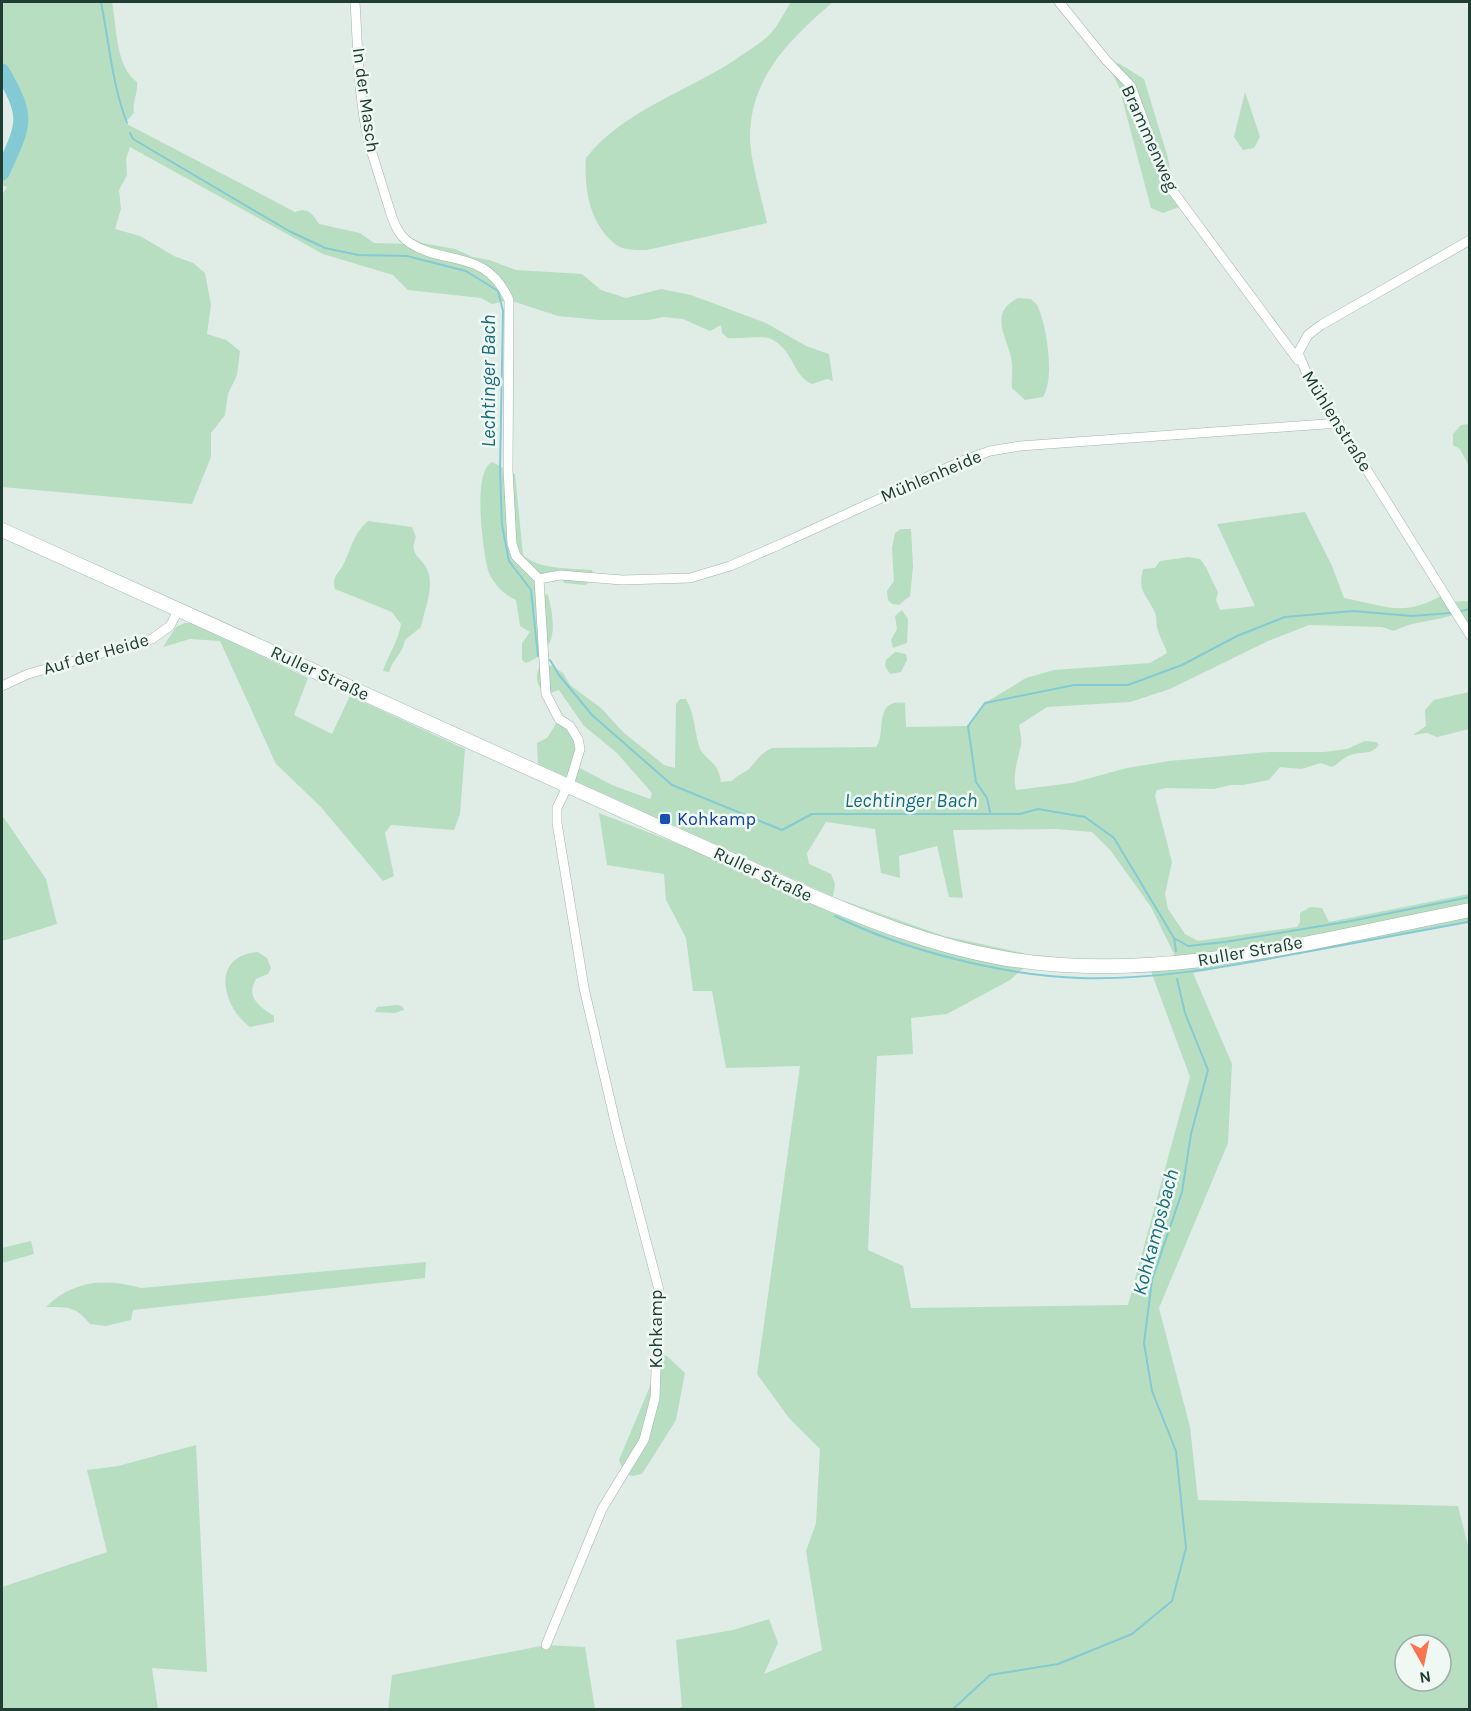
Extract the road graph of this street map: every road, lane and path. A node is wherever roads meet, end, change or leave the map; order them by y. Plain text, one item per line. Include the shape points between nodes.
1 (355, 2) edge
2 (1059, 2) edge
3 (1470, 240) edge
4 (1301, 364) junction
5 (1339, 423) junction
6 (2, 530) edge
7 (539, 579) junction
8 (179, 609) junction
9 (1470, 635) edge
10 (2, 686) edge
11 (567, 786) junction
12 (1470, 910) edge
13 (546, 1645) dead end

1 - 7 street, In der Masch via 359,74 369,141 394,223 411,244 473,261 496,279 508,300 512,544 516,556
2 - 4 street, Brammenweg via 1131,86 1164,177
3 - 4 street, Mühlenstraße via 1321,325 1302,344 1298,353
4 - 5 street, Mühlenstraße
5 - 7 street, Mühlenheide via 1020,446 943,468 750,557 690,578 622,580 560,575
5 - 9 street, Mühlenstraße
6 - 8 main road, Ruller Straße
7 - 11 street via 546,694 559,719 570,726 580,749
8 - 10 street, Auf der Heide via 170,626 152,639 28,674
8 - 11 main road, Ruller Straße
11 - 12 main road, Ruller Straße via 868,919 936,942 1030,962 1171,964
11 - 13 street, Kohkamp via 557,808 557,823 584,988 659,1290 655,1398 644,1440 602,1509

